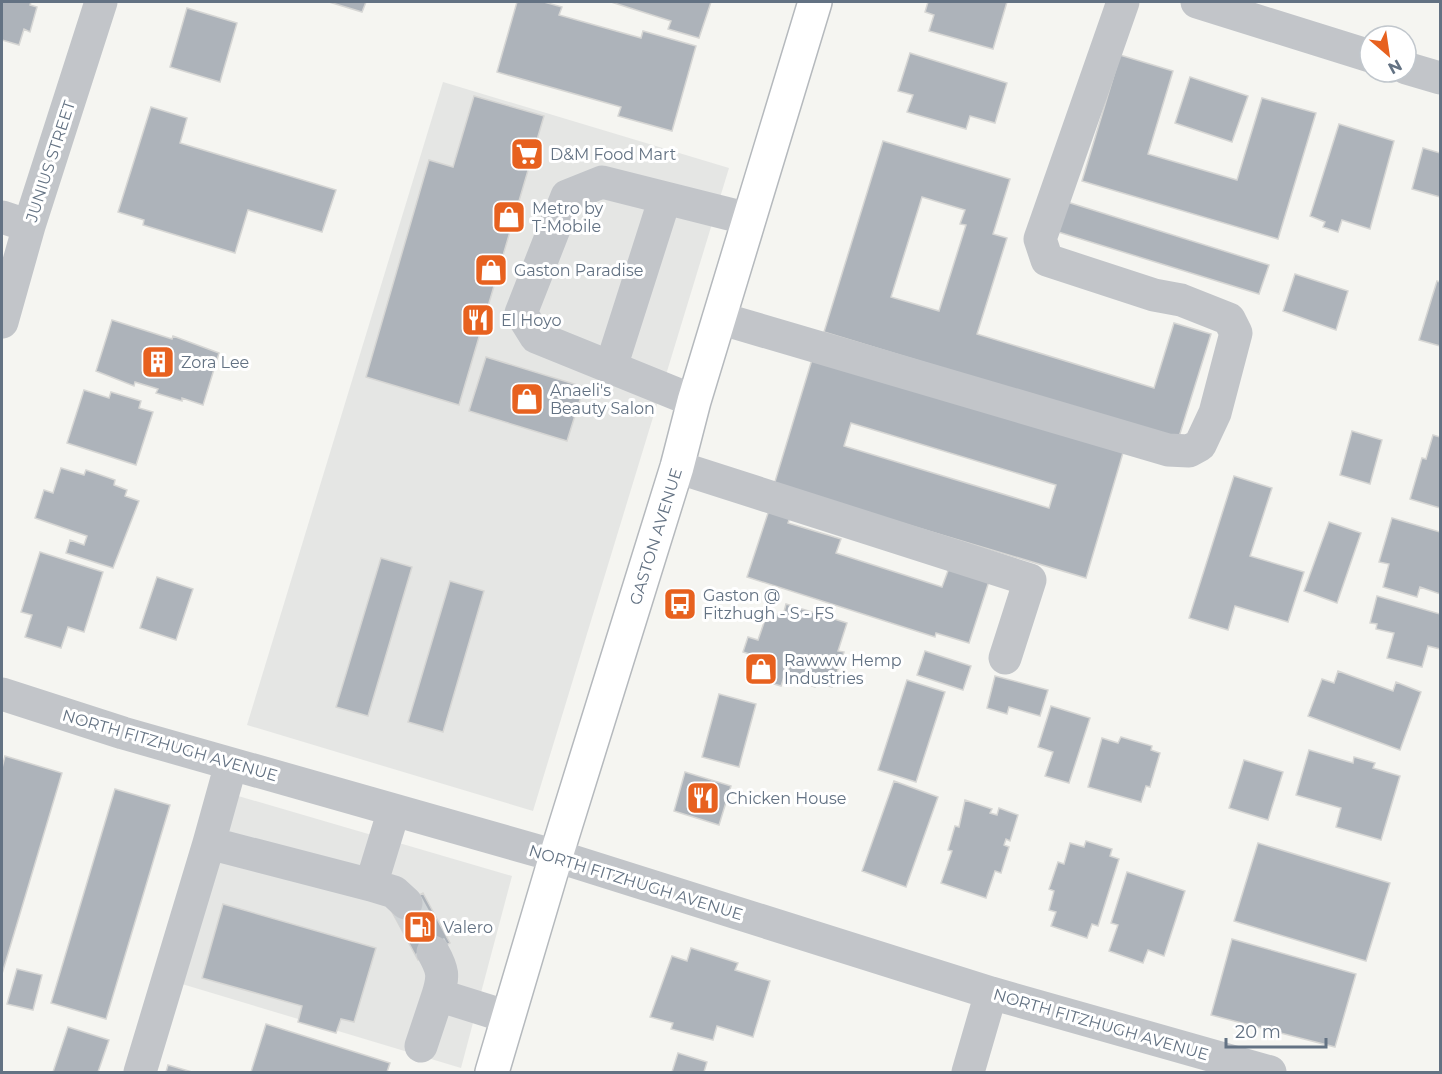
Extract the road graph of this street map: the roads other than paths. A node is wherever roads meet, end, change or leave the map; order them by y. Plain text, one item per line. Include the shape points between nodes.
1 (101, 2) edge
2 (815, 2) edge
3 (1123, 2) edge
4 (1197, 2) edge
5 (1358, 52) edge
6 (1418, 72) edge
7 (1440, 78) edge
8 (665, 198) junction
9 (749, 219) junction
10 (15, 222) edge
11 (719, 318) junction
12 (2, 322) edge
13 (611, 367) junction
14 (694, 401) junction
15 (677, 466) junction
16 (1005, 657) dead end
17 (2, 694) edge
18 (231, 764) junction
19 (394, 810) junction
20 (209, 843) junction
21 (556, 856) junction
22 (371, 885) junction
23 (406, 903) tunnel mouth
24 (433, 952) tunnel mouth
25 (992, 993) junction
26 (438, 995) junction
27 (508, 1017) junction
28 (421, 1046) dead end
29 (140, 1072) edge
30 (492, 1072) edge
31 (968, 1072) edge
32 (1270, 1072) edge

1 - 10 street, JUNIUS STREET
2 - 9 main road, GASTON AVENUE
3 - 11 street via 1040,239 1047,261 1181,300 1229,319 1236,333 1215,413 1200,445 1189,451 1168,450
4 - 5 street
6 - 7 street
8 - 9 street
8 - 13 street
8 - 13 street via 602,182 567,196 521,313 536,337
9 - 11 main road, GASTON AVENUE
10 - 12 street, JUNIUS STREET
11 - 14 main road, GASTON AVENUE
13 - 14 street
14 - 15 main road, GASTON AVENUE
15 - 16 street via 1030,580
15 - 21 main road, GASTON AVENUE
17 - 18 street, NORTH FITZHUGH AVENUE
18 - 19 street, NORTH FITZHUGH AVENUE
18 - 20 street
19 - 21 street, NORTH FITZHUGH AVENUE
19 - 22 street
20 - 22 street
20 - 29 street
21 - 25 street, NORTH FITZHUGH AVENUE
21 - 27 main road, GASTON AVENUE
22 - 23 street via 394,892
24 - 26 street via 441,966
25 - 31 street
25 - 32 street, NORTH FITZHUGH AVENUE
26 - 27 street
26 - 28 street
27 - 30 main road, GASTON AVENUE

